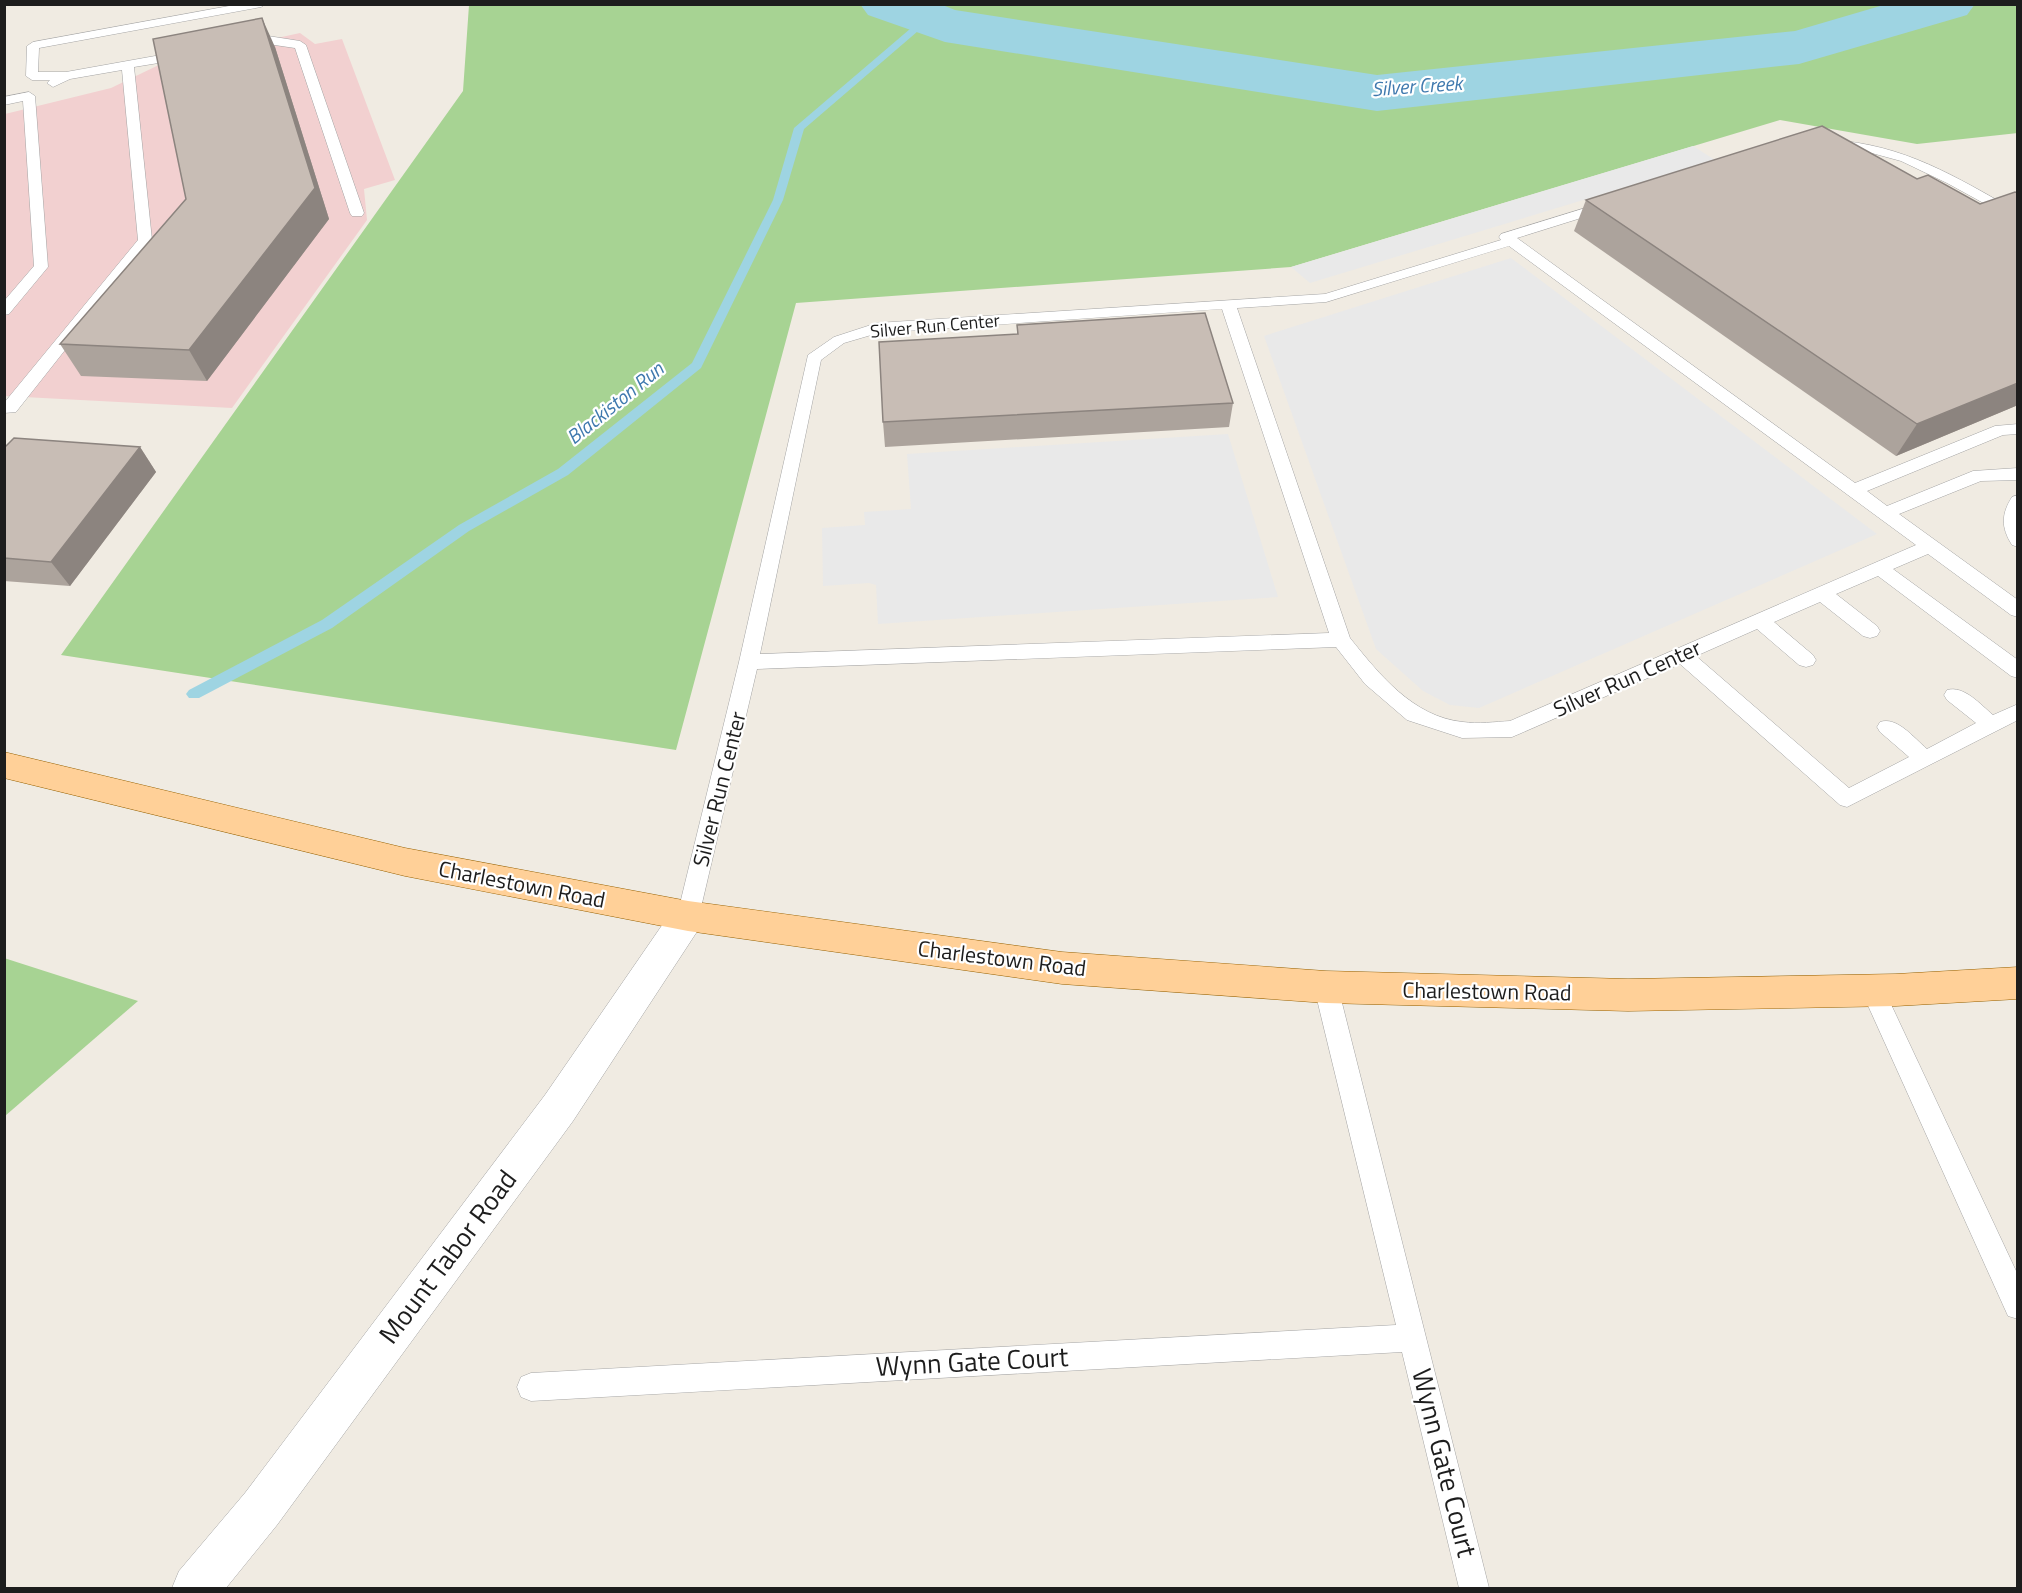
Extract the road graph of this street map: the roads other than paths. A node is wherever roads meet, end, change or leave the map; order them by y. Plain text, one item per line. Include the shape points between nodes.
1 (261, 4) edge
2 (215, 13) edge
3 (228, 47) edge
4 (195, 53) edge
5 (128, 66) junction
6 (66, 76) junction
7 (29, 96) junction
8 (4, 101) edge
9 (1821, 144) edge
10 (1627, 199) edge
11 (357, 213) dead end
12 (2018, 218) edge
13 (1508, 239) junction
14 (1228, 305) junction
15 (4, 311) edge
16 (4, 408) edge
17 (2018, 429) edge
18 (2018, 474) edge
19 (1853, 490) junction
20 (2018, 501) edge
21 (1886, 513) junction
22 (2018, 541) edge
23 (1930, 546) junction
24 (1879, 568) junction
25 (1822, 593) junction
26 (2018, 610) edge
27 (1760, 621) junction
28 (1870, 630) dead end
29 (1341, 640) junction
30 (1681, 654) junction
31 (1806, 660) dead end
32 (749, 662) junction
33 (2018, 671) edge
34 (1954, 695) dead end
35 (2018, 711) edge
36 (1991, 724) junction
37 (1887, 727) dead end
38 (1925, 759) junction
39 (4, 765) edge
40 (688, 916) junction
41 (2018, 983) edge
42 (1326, 987) junction
43 (1873, 990) junction
44 (2018, 1306) edge
45 (1414, 1338) junction
46 (531, 1387) dead end
47 (196, 1588) edge
48 (1474, 1588) edge

1 - 2 lane
2 - 6 lane via 33,45 32,76
3 - 11 lane via 268,40 300,45
4 - 5 lane
5 - 6 lane
5 - 16 lane via 145,240 10,408
6 - 7 lane
7 - 8 lane
7 - 15 lane via 41,267
9 - 12 lane via 1881,150 1917,162
10 - 13 lane, Silver Run Center
13 - 14 lane, Silver Run Center via 1326,298
13 - 19 lane
14 - 29 lane, Silver Run Center
14 - 32 lane, Silver Run Center via 877,328 840,340 814,358
17 - 19 lane via 2001,430
18 - 21 lane via 1979,475
19 - 21 lane
20 - 22 lane via 2011,514 2011,526
21 - 23 lane
23 - 24 lane, Silver Run Center
23 - 26 lane
24 - 25 lane, Silver Run Center
24 - 33 lane
25 - 27 lane, Silver Run Center
25 - 28 lane
27 - 30 lane, Silver Run Center
27 - 31 lane
29 - 30 lane, Silver Run Center via 1372,679 1414,715 1462,730 1512,729
29 - 32 lane
30 - 38 lane via 1847,799
32 - 40 lane, Silver Run Center
34 - 36 lane
35 - 36 lane
36 - 38 lane
37 - 38 lane
39 - 40 main road, Charlestown Road via 405,862
40 - 42 main road, Charlestown Road via 1062,968
40 - 47 street, Mount Tabor Road via 559,1108 261,1509
41 - 43 main road, Charlestown Road
42 - 43 main road, Charlestown Road via 1628,995
42 - 45 lane, Wynn Gate Court
43 - 44 lane
45 - 46 lane, Wynn Gate Court
45 - 48 lane, Wynn Gate Court

